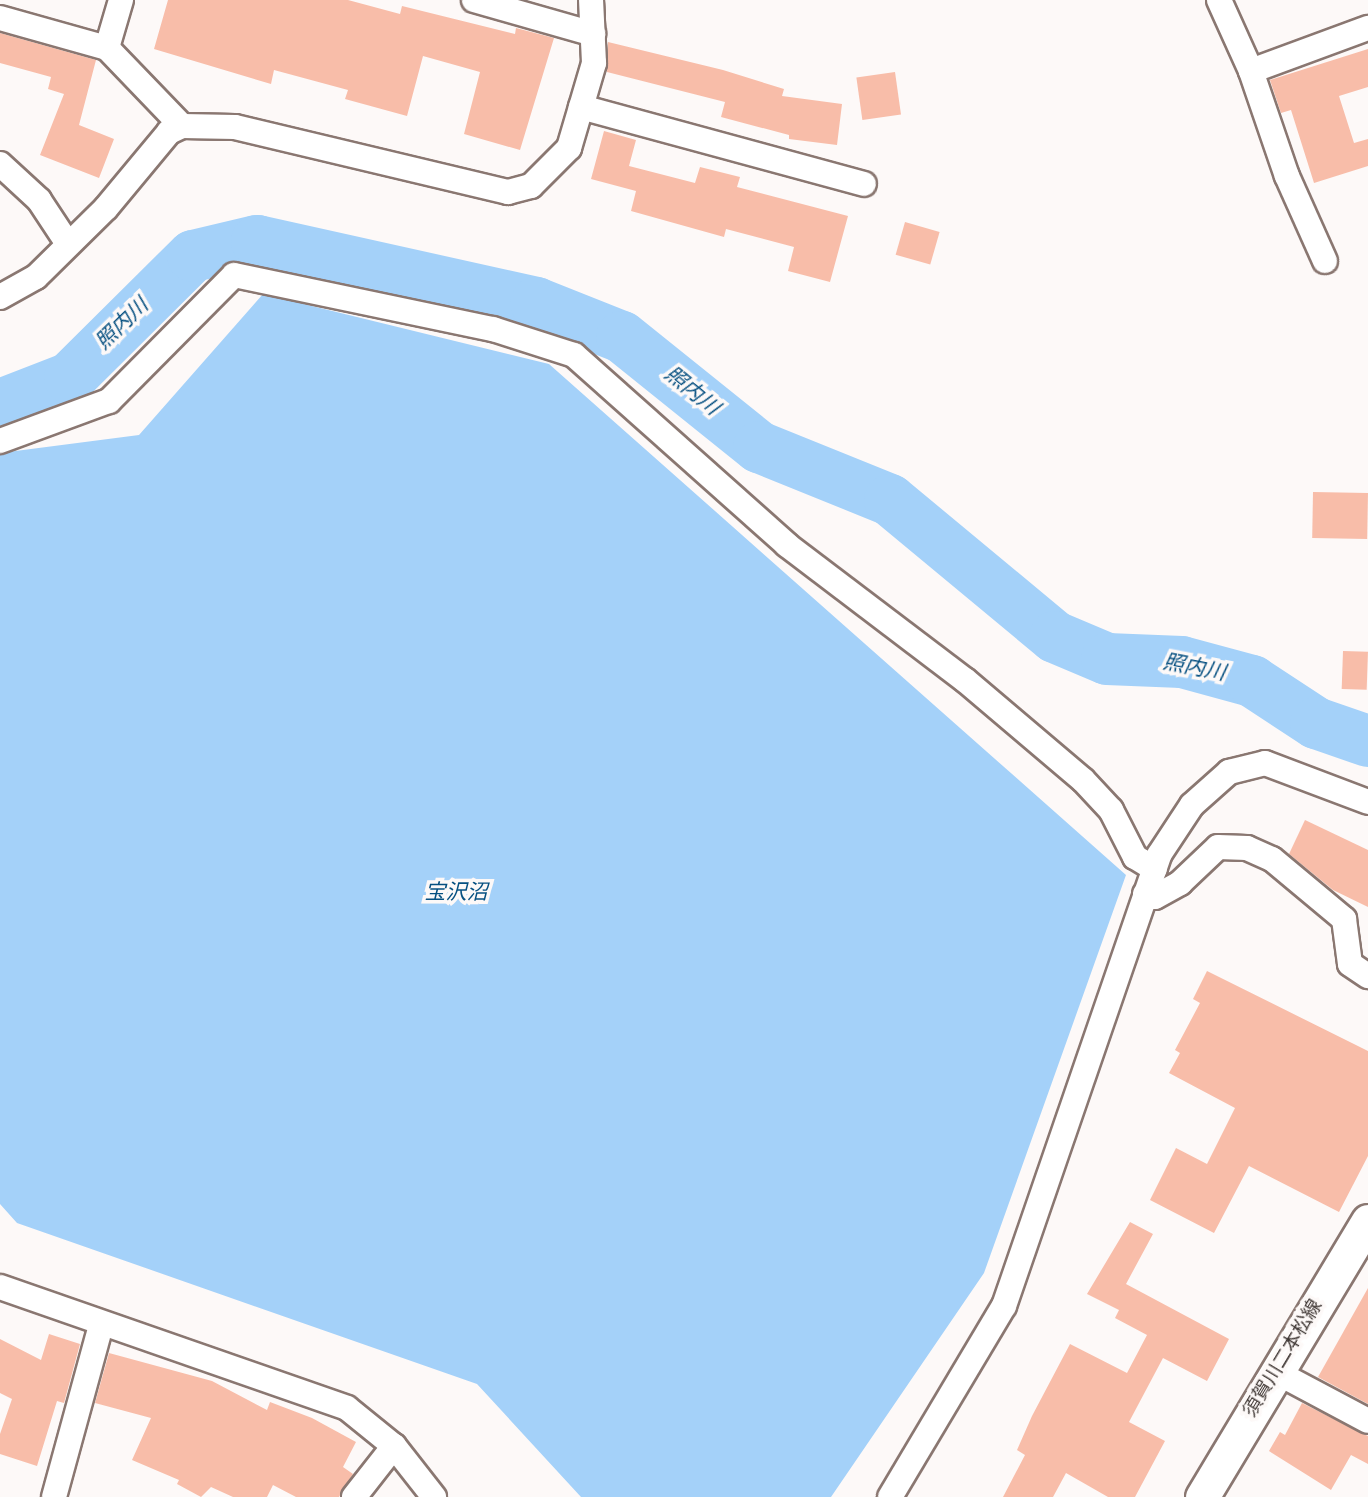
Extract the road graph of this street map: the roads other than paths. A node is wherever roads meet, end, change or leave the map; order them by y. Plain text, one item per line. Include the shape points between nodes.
1 (121, 0) edge
2 (474, 0) edge
3 (591, 0) edge
4 (1219, 0) edge
5 (0, 18) edge
6 (1368, 28) edge
7 (593, 34) junction
8 (107, 48) junction
9 (1251, 71) junction
10 (581, 107) junction
11 (181, 125) junction
12 (0, 164) edge
13 (863, 184) dead end
14 (68, 244) junction
15 (1325, 261) dead end
16 (0, 297) edge
17 (0, 440) edge
18 (1368, 802) edge
19 (1155, 869) junction
20 (1145, 894) junction
21 (1368, 976) edge
22 (1368, 1221) edge
23 (0, 1287) edge
24 (101, 1325) junction
25 (1276, 1372) junction
26 (1368, 1421) edge
27 (394, 1446) junction
28 (54, 1497) edge
29 (354, 1497) edge
30 (434, 1497) edge
31 (890, 1497) edge
32 (1202, 1497) edge

1 - 8 street
2 - 7 street
3 - 7 street
4 - 9 street
5 - 8 street
6 - 9 street
7 - 10 street via 594,64
8 - 11 street
9 - 15 street via 1287,176
10 - 11 street via 569,148 551,169 531,186 508,192 235,127
10 - 13 street
11 - 14 street via 169,132
12 - 14 street via 39,200
14 - 16 street via 36,277
17 - 19 street via 109,401 234,275 493,329 574,355 787,545 965,680 1083,780 1111,810 1135,858
18 - 19 street via 1265,763 1229,772 1192,805
19 - 20 street
20 - 21 street via 1155,897 1180,883 1218,847 1247,848 1272,859 1344,919 1350,964
20 - 31 street via 1004,1306
22 - 25 main road, 須賀川二本松線
23 - 24 street
24 - 27 street via 347,1408
24 - 28 street
25 - 26 street
25 - 32 main road, 須賀川二本松線
27 - 29 street
27 - 30 street

